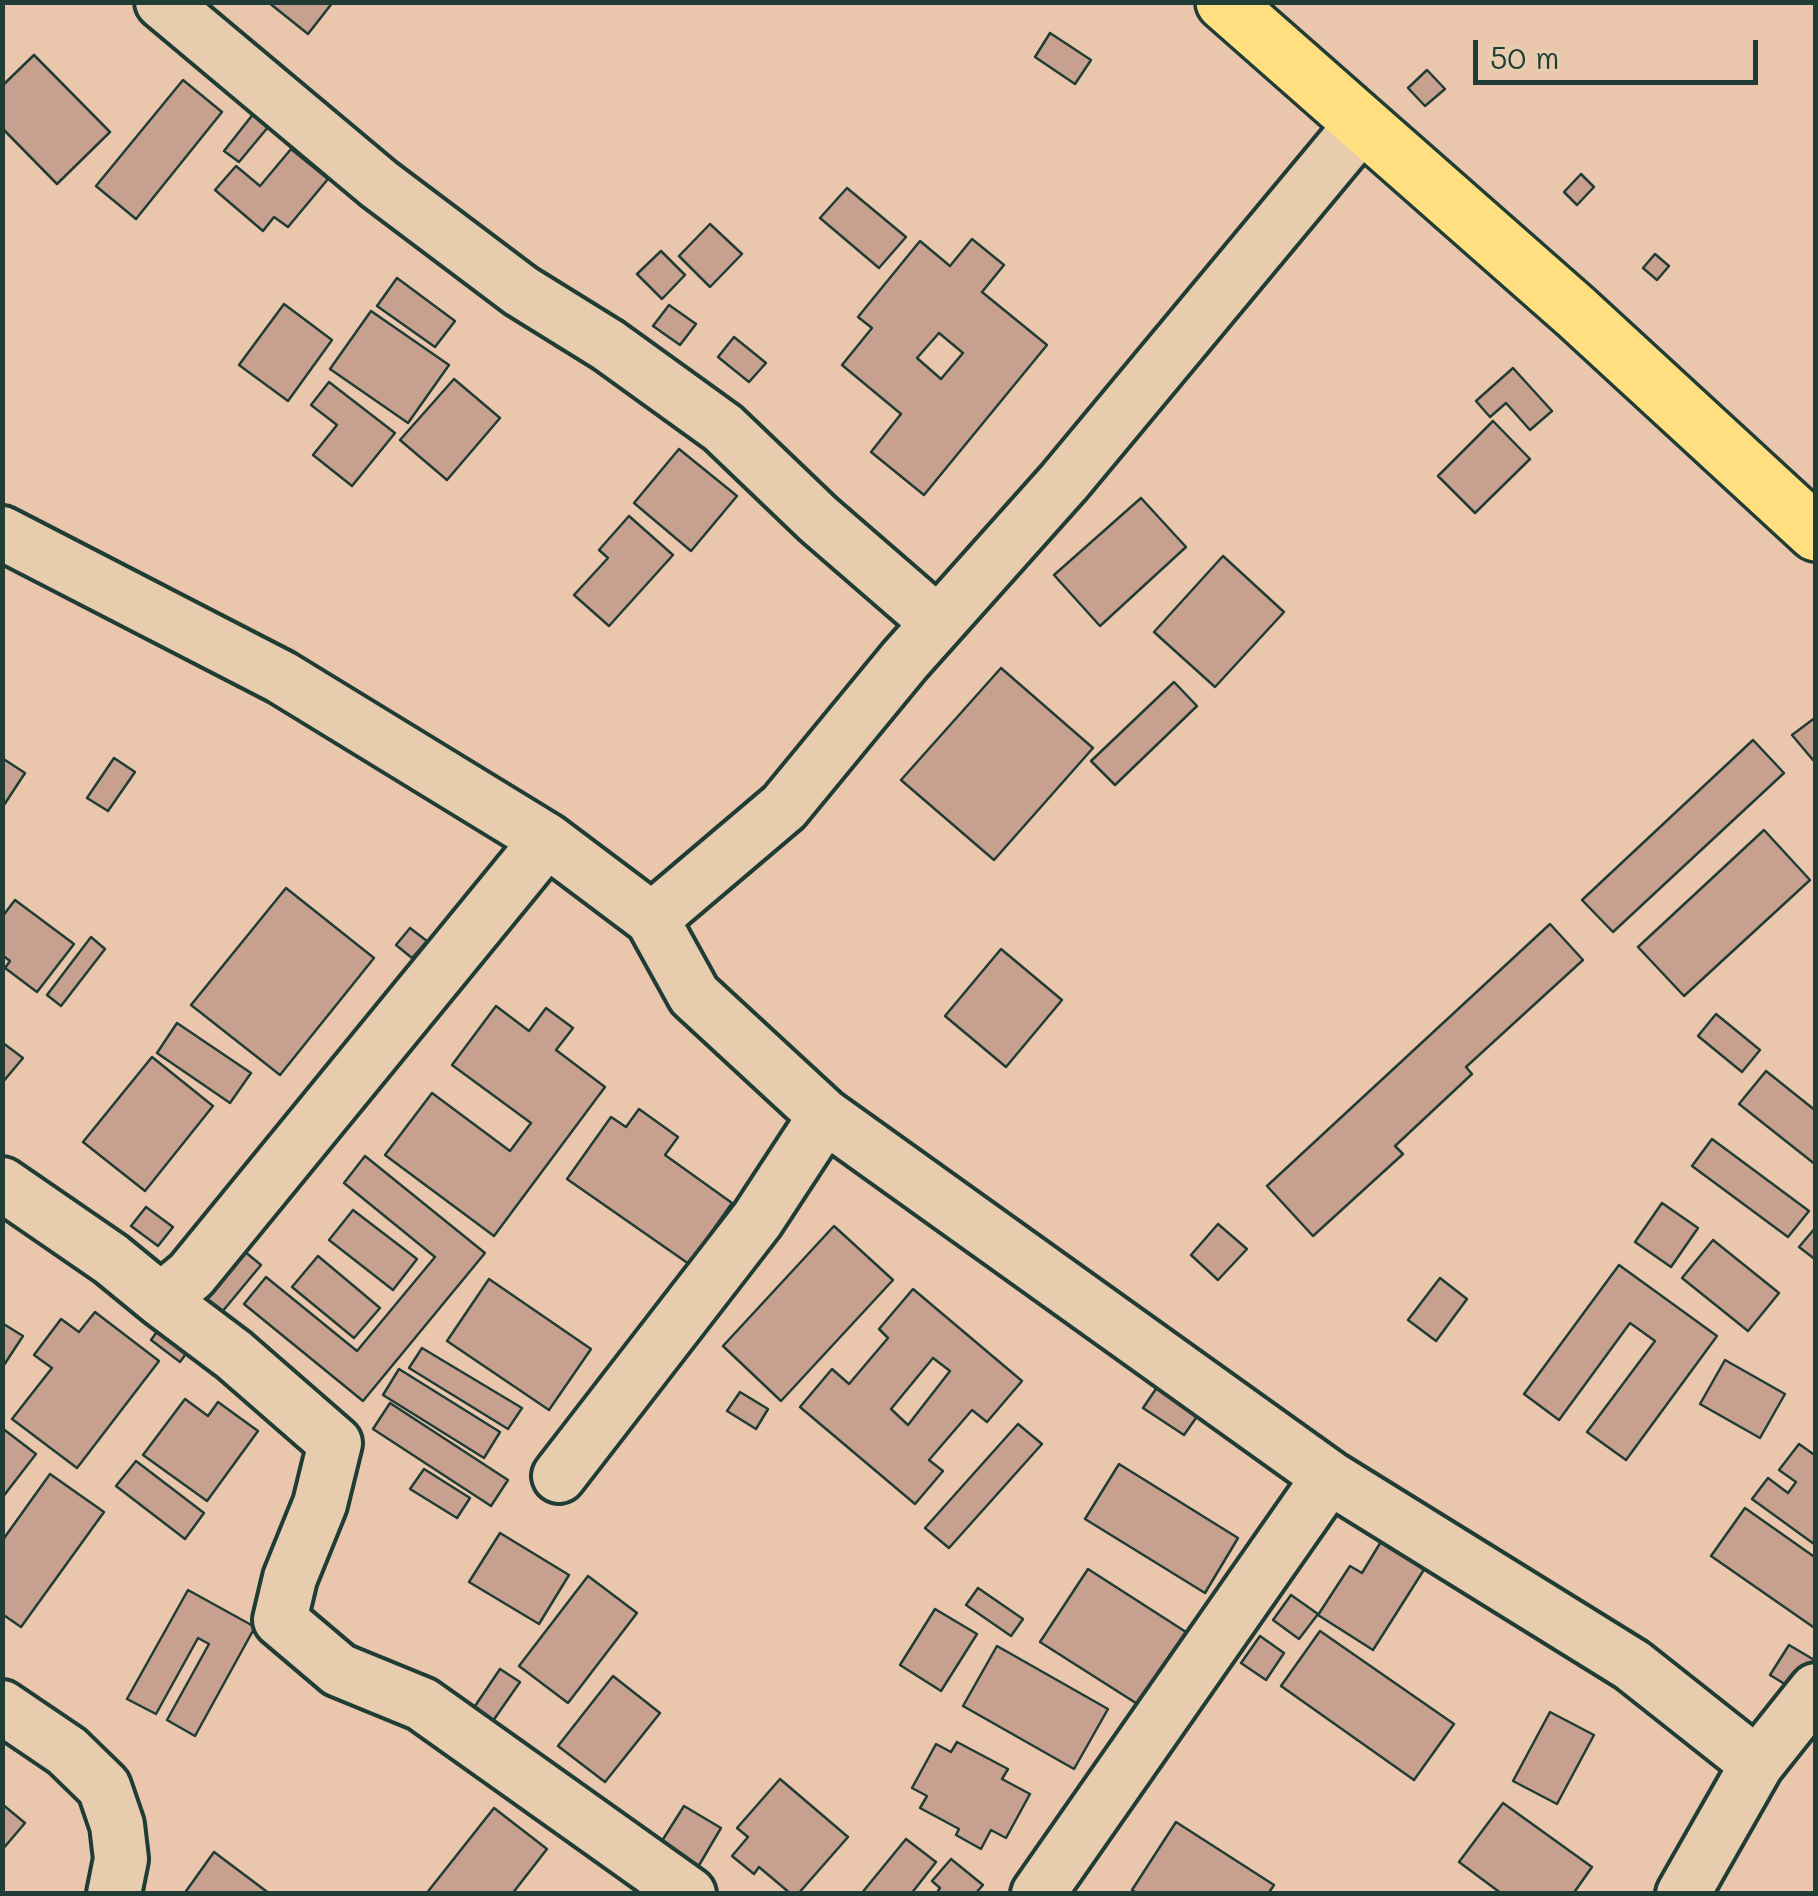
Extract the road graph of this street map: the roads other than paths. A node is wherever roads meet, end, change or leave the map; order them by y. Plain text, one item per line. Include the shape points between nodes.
1 (162, 2) edge
2 (1224, 2) edge
3 (1362, 124) junction
4 (2, 532) edge
5 (1816, 533) edge
6 (938, 623) junction
7 (547, 840) junction
8 (652, 918) junction
9 (825, 1116) junction
10 (2, 1184) edge
11 (161, 1300) junction
12 (559, 1476) dead end
13 (1329, 1478) junction
14 (1816, 1690) edge
15 (2, 1707) edge
16 (1757, 1764) junction
17 (685, 1893) edge
18 (114, 1894) edge
19 (1038, 1894) edge
20 (1683, 1894) edge

1 - 6 street via 379,184 521,291 724,428
2 - 3 main road
3 - 5 main road
3 - 6 street
4 - 7 street via 282,677
6 - 8 street via 784,807
7 - 8 street
7 - 11 street via 203,1260
8 - 9 street via 694,996
9 - 12 street via 757,1220
9 - 13 street
10 - 11 street
11 - 17 street via 336,1444 280,1620 338,1670 422,1704
13 - 16 street via 1632,1665
13 - 19 street
14 - 16 street
15 - 18 street via 67,1751 104,1788 121,1859
16 - 20 street

